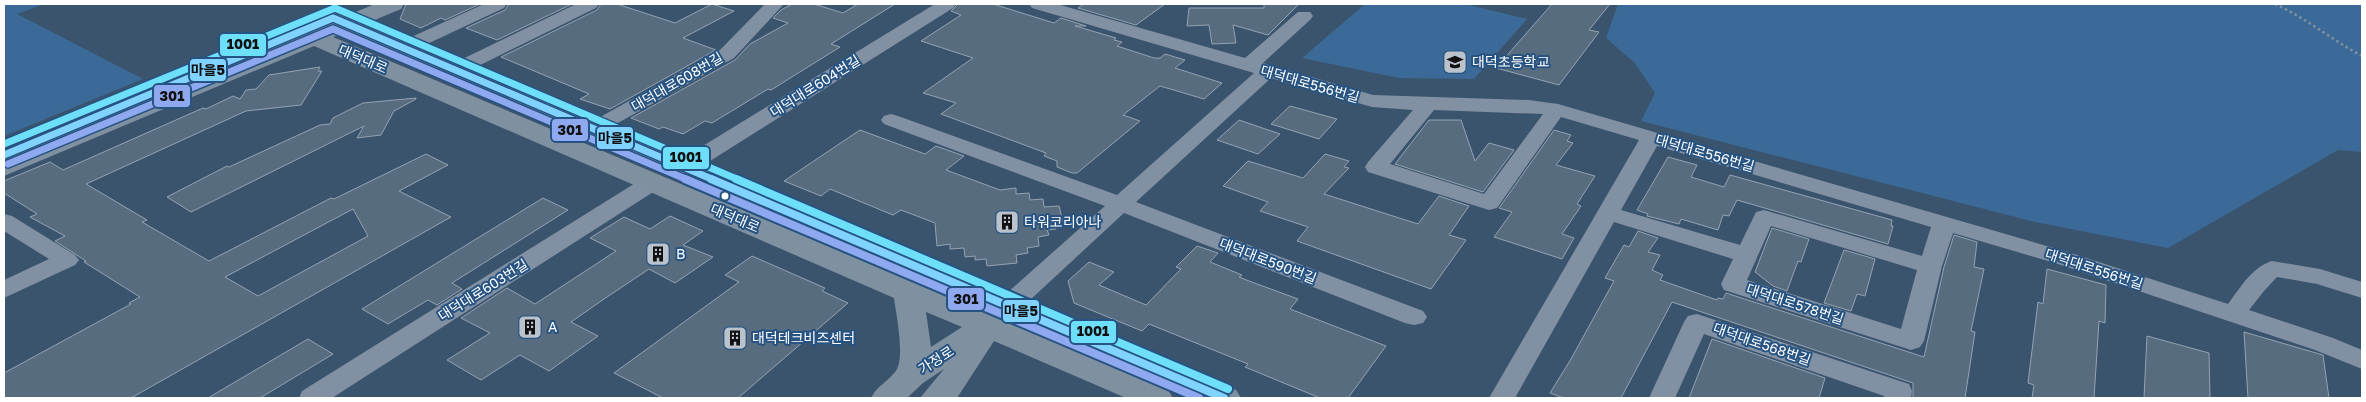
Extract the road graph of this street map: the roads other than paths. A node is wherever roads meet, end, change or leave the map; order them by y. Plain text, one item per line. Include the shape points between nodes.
1 (367, 4) edge
2 (393, 4) edge
3 (498, 4) edge
4 (590, 4) edge
5 (775, 4) edge
6 (947, 4) edge
7 (1038, 4) edge
8 (1304, 16) dead end
9 (340, 21) junction
10 (308, 35) junction
11 (402, 48) junction
12 (1257, 69) junction
13 (455, 70) junction
14 (1429, 104) junction
15 (1556, 110) junction
16 (891, 120) dead end
17 (592, 129) junction
18 (1651, 137) junction
19 (4, 155) edge
20 (4, 168) edge
21 (683, 168) junction
22 (653, 182) junction
23 (1121, 205) junction
24 (1608, 213) junction
25 (4, 221) edge
26 (1944, 224) junction
27 (1747, 255) junction
28 (1930, 266) junction
29 (4, 290) edge
30 (2362, 290) edge
31 (908, 291) junction
32 (2232, 314) junction
33 (997, 316) junction
34 (1414, 317) dead end
35 (2362, 360) edge
36 (912, 375) junction
37 (312, 398) edge
38 (887, 398) edge
39 (937, 398) edge
40 (1156, 398) edge
41 (1224, 398) edge
42 (1502, 398) edge
43 (1662, 398) edge
44 (1897, 398) edge

1 - 9 main road
2 - 9 main road
3 - 11 street, 대덕대로
4 - 13 street
5 - 17 street, 대덕대로608번길 via 727,54
6 - 21 street, 대덕대로604번길
7 - 12 street, 대덕대로556번길
8 - 12 street
9 - 10 main road, 대덕대로
9 - 11 main road, 대덕대로
10 - 19 main road, 대덕대로
10 - 20 main road, 대덕대로
10 - 22 main road, 대덕대로
11 - 13 main road, 대덕대로
12 - 14 street, 대덕대로556번길 via 1372,101
12 - 23 street
13 - 17 main road, 대덕대로
14 - 15 street, 대덕대로556번길 via 1499,104
14 - 15 street via 1376,167 1489,203
15 - 18 street, 대덕대로556번길
16 - 23 street, 대덕대로590번길
17 - 21 main road, 대덕대로
18 - 24 street
18 - 26 street, 대덕대로556번길
21 - 33 main road, 대덕대로
22 - 31 main road, 대덕대로
22 - 37 street, 대덕대로603번길
23 - 33 street
23 - 34 street, 대덕대로590번길
24 - 27 street
24 - 42 street
25 - 29 street via 67,260
26 - 28 street, 대덕대로578번길
26 - 32 street, 대덕대로556번길 via 2066,259
27 - 28 street via 1764,217
27 - 28 street, 대덕대로578번길 via 1733,284 1911,341
30 - 32 street via 2320,277 2272,268
31 - 33 main road, 대덕대로
31 - 36 main road via 916,352
32 - 35 street, 대덕대로556번길
33 - 36 main road, 가정로
33 - 39 main road, 가정로 via 950,386
33 - 40 main road, 대덕대로
33 - 41 main road, 대덕대로
36 - 38 main road, 가정로
43 - 44 street, 대덕대로568번길 via 1697,322 1899,391

